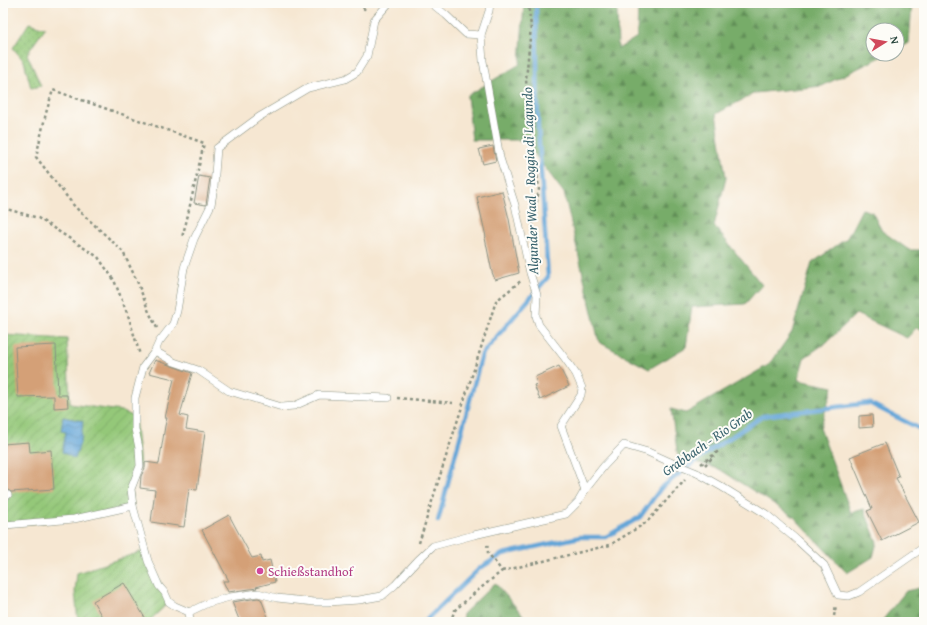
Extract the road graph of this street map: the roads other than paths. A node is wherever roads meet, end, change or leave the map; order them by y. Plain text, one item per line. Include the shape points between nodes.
1 (389, 3) edge
2 (431, 3) edge
3 (490, 3) edge
4 (481, 35) junction
5 (155, 351) junction
6 (388, 398) road end
7 (585, 490) junction
8 (133, 506) junction
9 (3, 526) edge
10 (924, 547) edge
11 (189, 612) junction
12 (190, 622) edge

1 - 5 lane via 374,20 367,56 357,72 345,79 308,88 259,117 217,148 211,204 194,239 184,268 178,311 173,324
2 - 4 lane via 466,34
3 - 4 lane
4 - 7 lane via 500,158 515,205 537,294 536,316 539,325 576,374 582,388 581,395 561,426
5 - 6 lane via 174,362 198,370 230,391 282,407 294,406 319,395
5 - 8 lane via 143,367 135,398 140,466 131,489
7 - 10 lane, bridge via 624,445 648,452 694,472 766,514 824,565 838,595 849,596 858,592
7 - 11 lane via 566,514 433,546 382,596 314,602 258,593 208,603
8 - 9 lane via 74,519
8 - 11 lane via 148,561 159,586 169,602
11 - 12 lane

